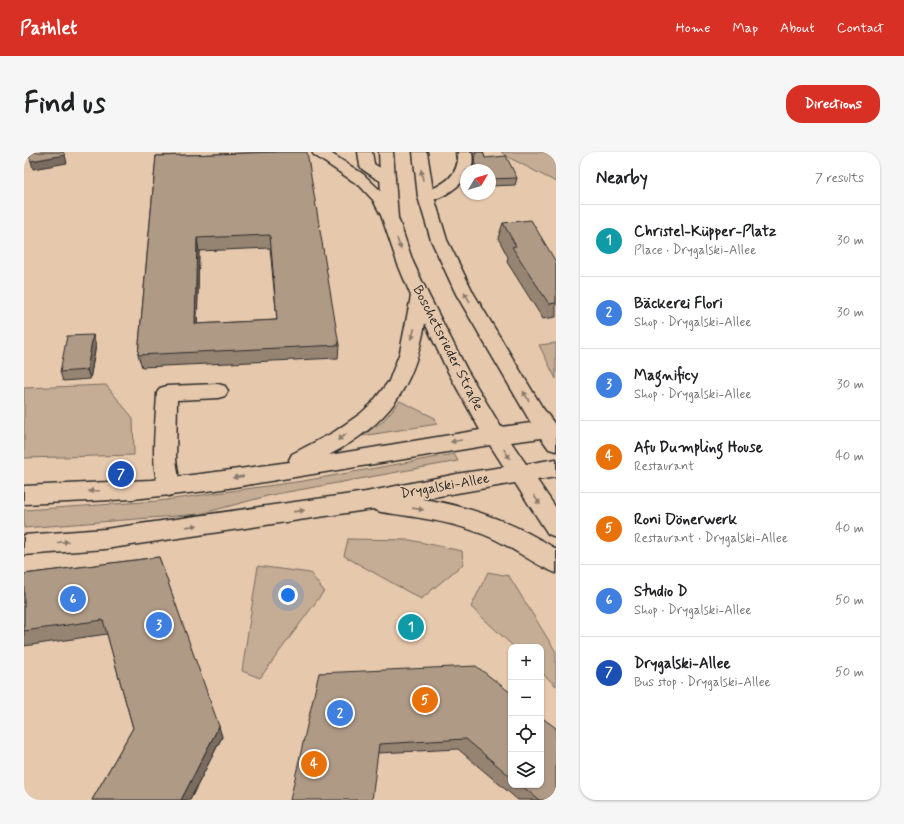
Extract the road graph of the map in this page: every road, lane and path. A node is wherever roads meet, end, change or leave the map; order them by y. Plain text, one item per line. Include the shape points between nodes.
1 (319, 152) edge
2 (366, 152) edge
3 (386, 152) edge
4 (420, 152) edge
5 (466, 152) edge
6 (388, 179) junction
7 (426, 197) junction
8 (390, 218) junction
9 (420, 296) junction
10 (218, 391) dead end
11 (553, 434) edge
12 (494, 436) junction
13 (556, 468) edge
14 (276, 472) junction
15 (519, 473) junction
16 (169, 487) junction
17 (24, 495) edge
18 (366, 501) junction
19 (556, 527) edge
20 (24, 545) edge
21 (556, 562) edge

1 - 8 main road via 356,175 378,195
2 - 6 main road via 367,166
3 - 6 main road, Boschetsrieder Straße
7 -> 4 main road
5 - 7 main road via 467,158 458,180 440,192
6 - 8 main road, Boschetsrieder Straße
11 -> 7 main road via 464,294 439,240
8 -> 9 main road, Boschetsrieder Straße
9 - 12 main road, Boschetsrieder Straße
9 -> 14 main road via 406,360 388,398 372,416 328,447
10 - 16 main road via 168,393 165,459
11 - 12 main road
12 -> 14 main road
12 -> 15 main road, Boschetsrieder Straße
13 - 15 main road, Drygalski-Allee
14 -> 16 main road
15 - 18 main road, Drygalski-Allee
15 -> 19 main road, Boschetsrieder Straße
16 -> 17 main road
20 -> 18 main road, Drygalski-Allee via 105,539
18 -> 21 main road via 442,512 473,520 536,549

